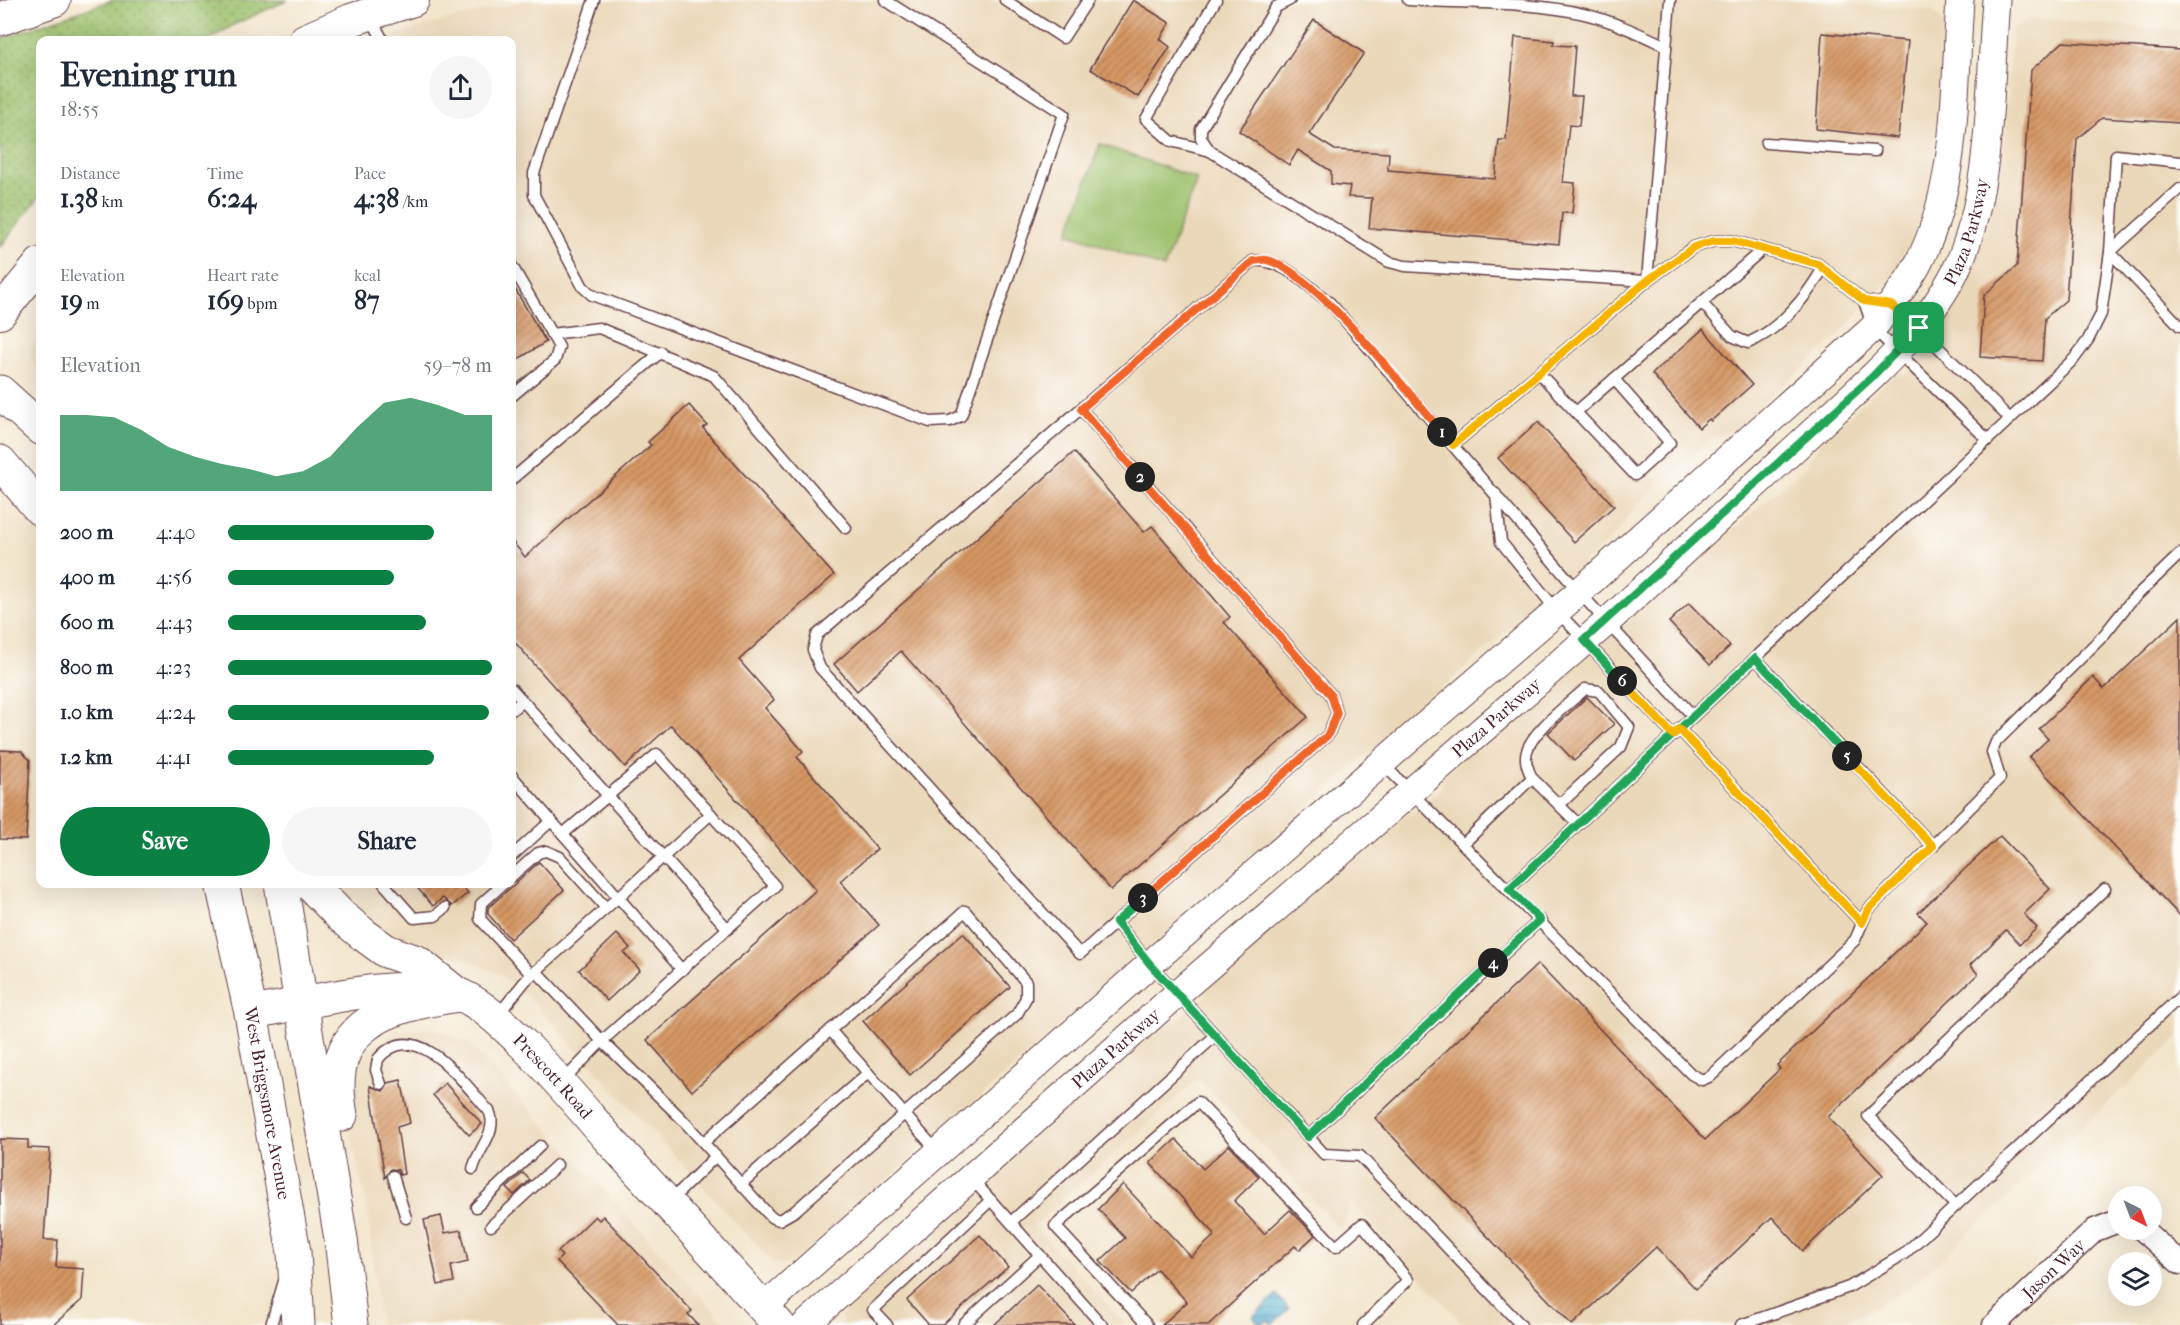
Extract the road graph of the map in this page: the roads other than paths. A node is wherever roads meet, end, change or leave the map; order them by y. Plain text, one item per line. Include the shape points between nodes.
1 (54, 0) edge
2 (412, 0) edge
3 (594, 0) edge
4 (885, 0) edge
5 (1005, 0) edge
6 (1088, 0) edge
7 (1216, 0) edge
8 (1290, 0) edge
9 (1408, 0) edge
10 (1670, 0) edge
11 (1960, 0) edge
12 (1996, 0) edge
13 (0, 19) edge
14 (376, 27) edge
15 (327, 36) edge
16 (1666, 46) junction
17 (1766, 143) dead end
18 (1209, 151) junction
19 (1875, 151) dead end
20 (2180, 162) edge
21 (2180, 189) edge
22 (1763, 249) junction
23 (2110, 252) junction
24 (1824, 268) junction
25 (36, 269) edge
26 (516, 273) edge
27 (1647, 281) junction
28 (1864, 301) junction
29 (1702, 303) junction
30 (1891, 305) junction
31 (0, 313) edge
32 (2180, 326) edge
33 (1873, 328) junction
34 (1919, 328) junction
35 (551, 334) junction
36 (661, 352) junction
37 (1898, 352) junction
38 (1539, 373) junction
39 (1614, 379) junction
40 (0, 392) edge
41 (516, 393) edge
42 (1081, 409) junction
43 (1576, 412) junction
44 (2010, 419) junction
45 (36, 424) edge
46 (1988, 440) junction
47 (1453, 445) junction
48 (0, 462) edge
49 (516, 476) edge
50 (1496, 494) junction
51 (36, 504) edge
52 (846, 528) dead end
53 (2180, 554) edge
54 (1579, 592) junction
55 (1557, 611) junction
56 (1606, 622) junction
57 (1584, 640) junction
58 (1755, 658) junction
59 (516, 693) edge
60 (522, 700) junction
61 (516, 706) edge
62 (1693, 716) junction
63 (1676, 732) junction
64 (1381, 763) junction
65 (1532, 778) junction
66 (516, 781) edge
67 (1410, 791) junction
68 (607, 795) junction
69 (1559, 805) junction
70 (711, 814) junction
71 (551, 821) junction
72 (1578, 824) junction
73 (563, 834) junction
74 (1462, 844) junction
75 (1933, 846) junction
76 (516, 852) edge
77 (662, 856) junction
78 (516, 872) edge
79 (223, 888) edge
80 (282, 888) edge
81 (314, 888) edge
82 (388, 888) edge
83 (499, 888) edge
84 (1509, 889) junction
85 (2105, 889) dead end
86 (617, 896) junction
87 (605, 907) junction
88 (445, 908) dead end
89 (1540, 920) junction
90 (1116, 922) junction
91 (1862, 923) junction
92 (728, 929) junction
93 (1150, 964) junction
94 (682, 970) junction
95 (534, 973) junction
96 (458, 994) junction
97 (1177, 994) junction
98 (2180, 997) edge
99 (303, 1004) junction
100 (251, 1013) junction
101 (496, 1018) junction
102 (830, 1030) junction
103 (1215, 1036) junction
104 (602, 1041) junction
105 (868, 1073) junction
106 (381, 1084) dead end
107 (560, 1085) junction
108 (905, 1114) junction
109 (1308, 1137) junction
110 (704, 1142) junction
111 (540, 1146) dead end
112 (939, 1154) junction
113 (716, 1156) junction
114 (557, 1165) dead end
115 (473, 1169) dead end
116 (393, 1176) dead end
117 (972, 1178) junction
118 (741, 1184) junction
119 (991, 1200) junction
120 (668, 1203) junction
121 (1956, 1206) junction
122 (476, 1207) dead end
123 (406, 1218) dead end
124 (1011, 1222) junction
125 (2108, 1225) edge
126 (491, 1226) dead end
127 (2154, 1240) edge
128 (294, 1252) junction
129 (1040, 1255) junction
130 (2180, 1263) edge
131 (771, 1316) edge
132 (271, 1325) edge
133 (298, 1325) edge
134 (352, 1325) edge
135 (805, 1325) edge
136 (887, 1325) edge
137 (963, 1325) edge
138 (1102, 1325) edge
139 (1148, 1325) edge
140 (1363, 1325) edge
141 (1521, 1325) edge
142 (1741, 1325) edge
143 (1994, 1325) edge

1 - 13 main road
2 - 14 main road
3 - 4 lane via 534,173 534,195 583,287 592,295 930,422 950,421 961,416 1064,114
5 - 6 lane via 1063,38
7 - 18 lane via 1146,119 1172,141
8 - 18 lane via 1276,7 1201,129 1201,138
9 - 16 lane via 1584,14
10 - 16 lane
11 - 30 street, Plaza Parkway via 1950,150 1942,192 1934,226 1918,264
12 - 34 street, Plaza Parkway via 1979,198 1954,273
14 - 15 main road
16 - 27 lane
17 - 19 lane
18 - 27 lane via 1389,262
20 - 23 lane via 2116,155
21 - 23 lane
22 - 24 lane
22 - 27 lane via 1733,241 1714,241 1694,247
22 - 29 lane
23 - 32 lane
23 - 44 lane via 2101,314 2088,340 2074,359
24 - 28 lane
24 - 29 lane via 1811,290 1761,338 1748,343 1732,336
25 - 31 main road
26 - 35 lane
27 - 38 lane
28 - 30 lane
28 - 33 lane
29 - 39 lane
30 - 33 street, Plaza Parkway
30 - 34 lane
33 - 37 lane
33 - 54 street, Plaza Parkway
34 - 37 street, Plaza Parkway
34 - 44 lane
35 - 36 lane via 598,328
35 - 41 lane via 558,347 555,360
36 - 49 lane
36 - 52 lane via 714,376
37 - 46 lane
37 - 56 street, Plaza Parkway
38 - 43 lane
38 - 47 lane
39 - 43 lane
39 - 43 lane via 1670,443 1635,475
40 - 45 main road
42 - 47 lane via 1253,261 1267,260 1290,272 1330,303
42 - 90 lane via 1331,695 1337,713 1328,735
42 - 90 lane via 817,634 813,650 820,668 1080,954
44 - 46 lane
46 - 58 lane
47 - 50 lane
48 - 51 main road
50 - 54 lane
50 - 55 lane via 1501,543
53 - 75 lane via 1996,742 1992,752 2000,778
54 - 55 street, Plaza Parkway
54 - 56 lane
55 - 57 lane
55 - 64 street, Plaza Parkway
56 - 57 street, Plaza Parkway
56 - 62 lane
57 - 63 lane
57 - 67 street, Plaza Parkway
58 - 62 lane
58 - 75 lane
59 - 60 lane
60 - 61 lane
60 - 68 lane
62 - 63 lane
63 - 72 lane
63 - 91 lane
64 - 67 lane
64 - 93 street, Plaza Parkway
65 - 69 lane
65 - 69 lane via 1526,763 1533,737 1585,689 1599,691 1629,727 1621,747
65 - 74 lane
66 - 71 lane
67 - 74 lane
67 - 97 street, Plaza Parkway
68 - 70 lane via 657,754
68 - 73 lane
68 - 77 lane
69 - 72 lane
70 - 77 lane
70 - 92 lane via 775,886
71 - 73 lane
71 - 76 lane
72 - 84 lane
73 - 86 lane
74 - 84 lane
75 - 91 lane via 1868,910
77 - 86 lane
77 - 92 lane
78 - 87 lane via 538,853 554,853
79 - 100 main road, West Briggsmore Avenue
80 - 99 main road
81 - 96 main road via 364,935 386,951 417,962
82 - 88 lane via 414,918 435,916
83 - 95 lane via 481,904 480,919
84 - 89 lane
85 - 121 lane via 1868,1116
86 - 87 lane
86 - 94 lane
87 - 95 lane
89 - 91 lane via 1691,1074 1702,1080 1711,1076 1855,940
89 - 109 lane
90 - 93 lane
92 - 94 lane
93 - 97 lane
93 - 112 street, Plaza Parkway
94 - 104 lane
95 - 101 lane
95 - 104 lane
96 - 99 main road, Prescott Road via 402,988
96 - 101 main road, Prescott Road via 478,1003
96 - 134 main road via 409,1003 378,1017 355,1034 340,1059 338,1100 360,1229
97 - 103 lane
97 - 117 street, Plaza Parkway
98 - 121 lane
99 - 100 main road, Prescott Road
99 - 134 main road
100 - 128 main road, West Briggsmore Avenue
101 - 107 main road, Prescott Road
102 - 105 lane
102 - 108 lane via 965,910 1026,981 1026,998 1017,1014
102 - 110 lane
103 - 109 lane
103 - 124 lane
104 - 107 lane
104 - 110 lane
105 - 108 lane
105 - 118 lane
106 - 115 lane via 376,1070 378,1059 393,1047 418,1046 444,1062 494,1120
107 - 120 main road, Prescott Road
108 - 112 lane
108 - 118 lane via 795,1211 779,1220
109 - 141 lane via 1324,1154 1360,1156
110 - 113 lane
111 - 122 lane
112 - 131 street, Plaza Parkway
113 - 118 lane
113 - 120 lane
114 - 126 lane
116 - 123 lane
117 - 119 lane
117 - 135 street, Plaza Parkway
119 - 124 lane
119 - 136 lane via 873,1310
120 - 131 main road, Prescott Road
121 - 142 lane via 1904,1254 1850,1287
124 - 129 lane
125 - 143 street, Jason Way via 2096,1230
127 - 130 street
128 - 132 lane
128 - 133 main road, West Briggsmore Avenue
129 - 137 lane
129 - 138 lane
139 - 140 lane via 1055,1226 1198,1102 1336,1246 1362,1224 1408,1280

